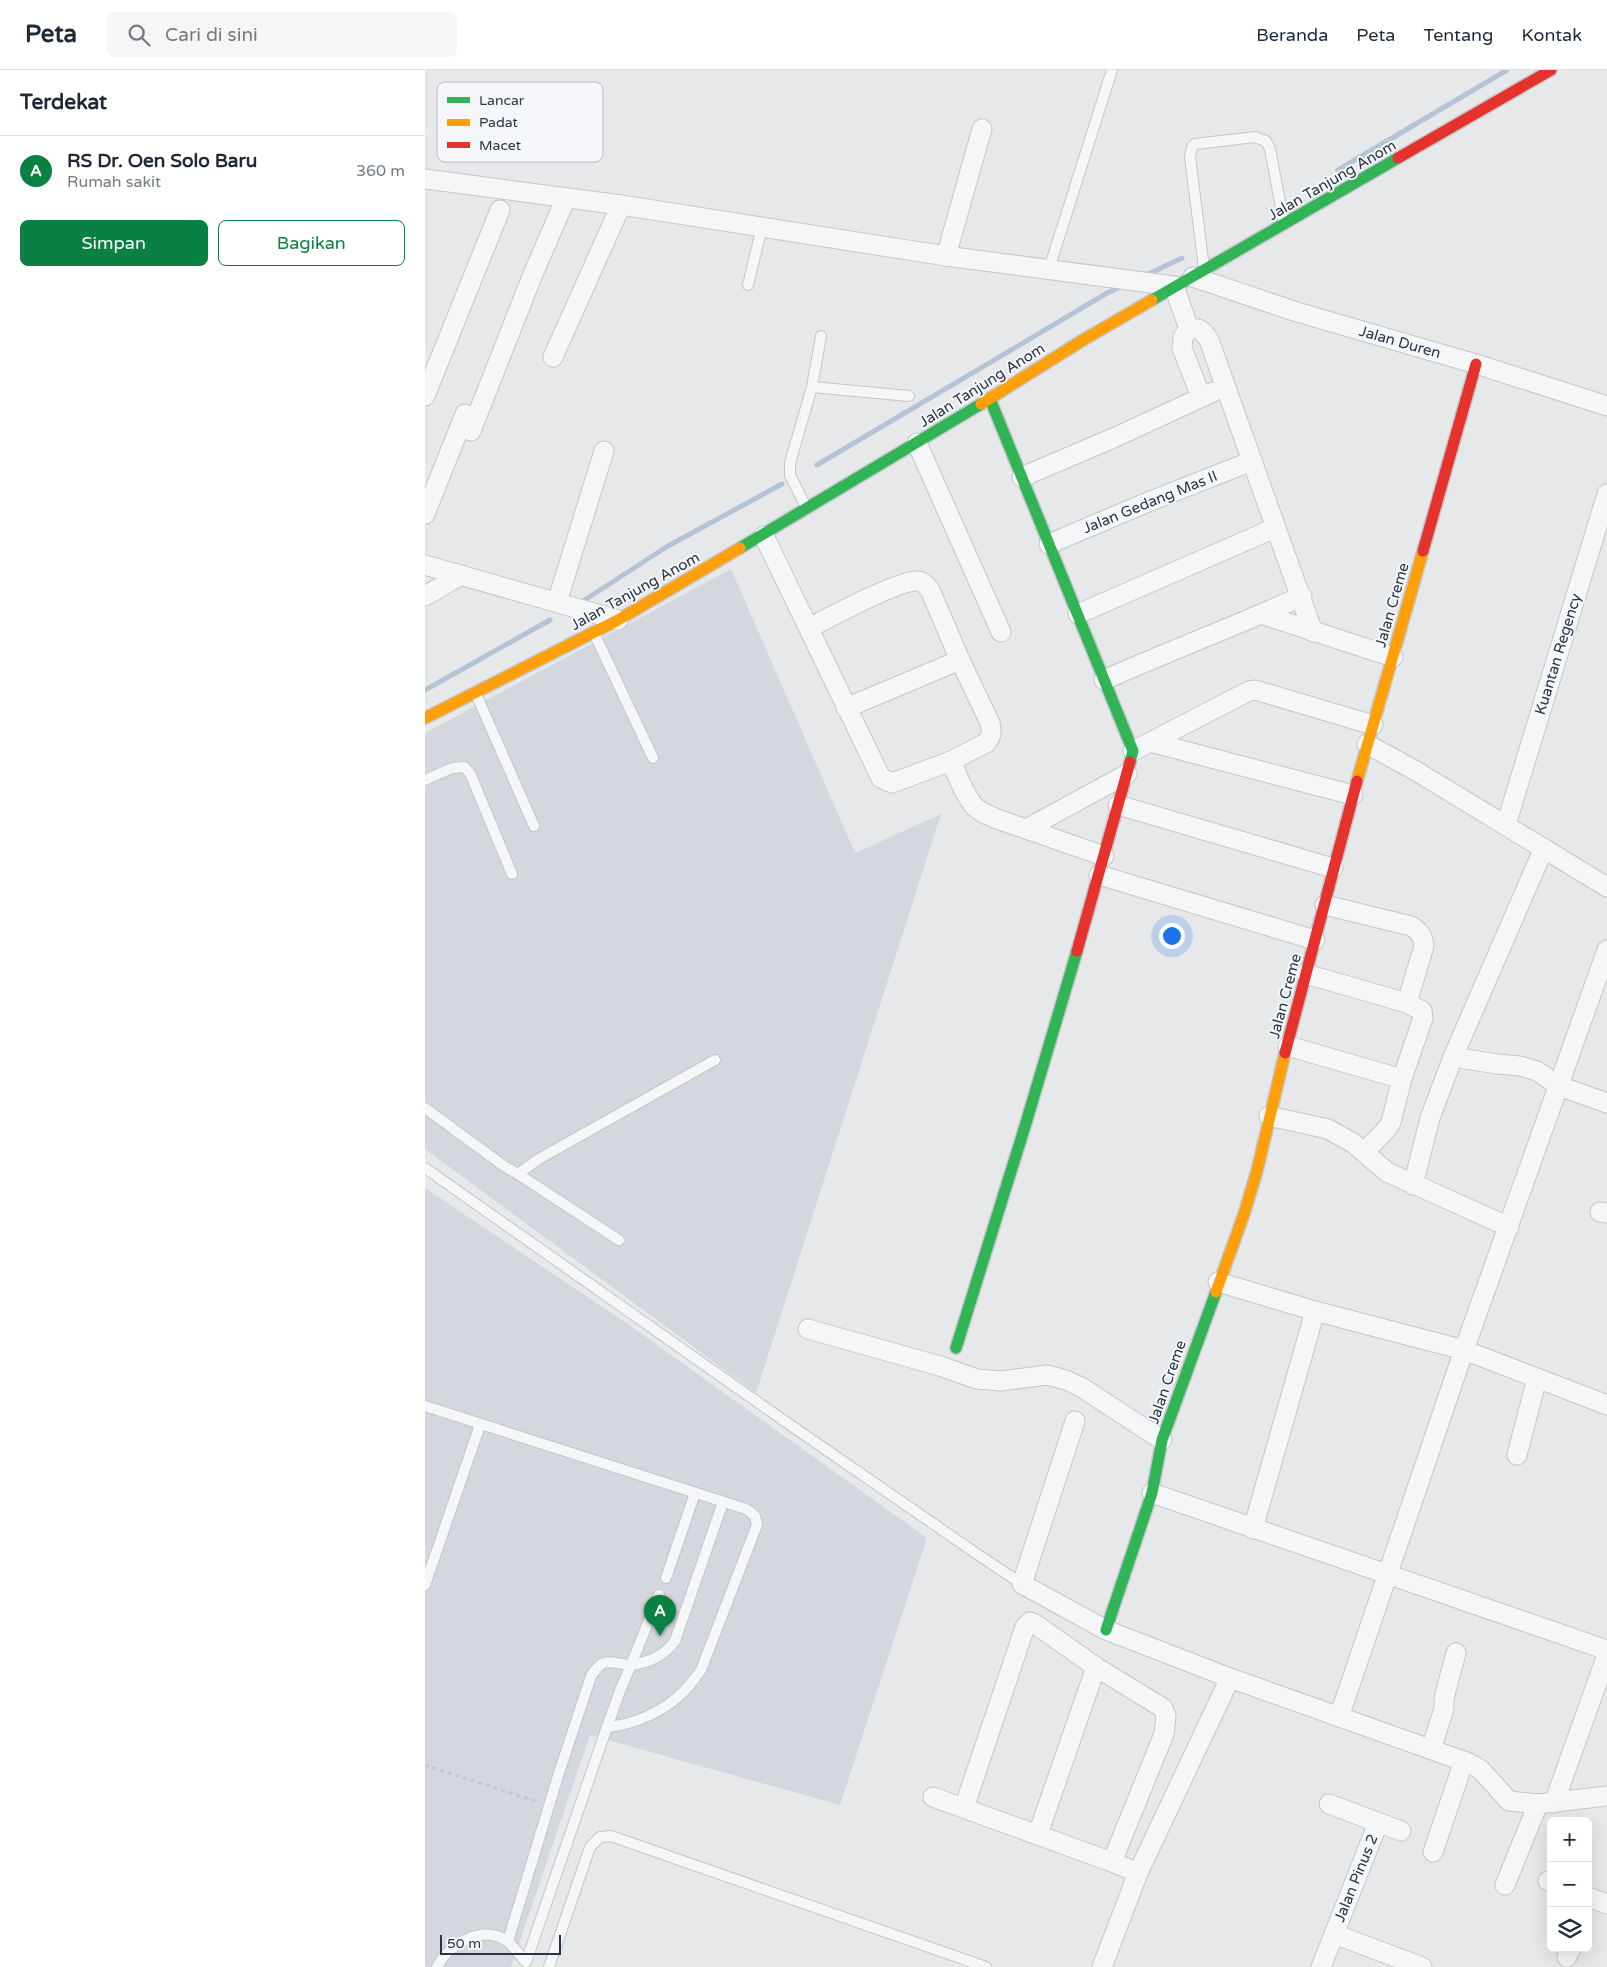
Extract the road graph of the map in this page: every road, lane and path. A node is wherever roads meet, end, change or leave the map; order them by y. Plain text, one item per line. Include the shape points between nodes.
1 (1112, 70) edge
2 (1551, 70) edge
3 (982, 129) dead end
4 (425, 179) edge
5 (566, 198) junction
6 (621, 205) junction
7 (500, 210) dead end
8 (1285, 224) junction
9 (762, 227) junction
10 (946, 256) junction
11 (1049, 269) junction
12 (1199, 274) junction
13 (748, 285) dead end
14 (1174, 286) junction
15 (1189, 329) junction
16 (821, 336) dead end
17 (553, 357) dead end
18 (1476, 364) junction
19 (1226, 386) junction
20 (812, 387) junction
21 (425, 396) edge
22 (909, 396) dead end
23 (1201, 397) junction
24 (990, 399) junction
25 (1607, 406) edge
26 (917, 443) junction
27 (604, 451) dead end
28 (1252, 461) junction
29 (1022, 476) junction
30 (1607, 494) edge
31 (806, 508) junction
32 (425, 514) edge
33 (1275, 528) junction
34 (764, 536) junction
35 (1049, 544) junction
36 (425, 565) edge
37 (461, 576) junction
38 (425, 596) edge
39 (1301, 596) junction
40 (557, 602) junction
41 (1078, 614) junction
42 (1261, 614) junction
43 (618, 620) junction
44 (809, 628) junction
45 (593, 632) junction
46 (1001, 632) dead end
47 (1313, 632) junction
48 (1393, 657) junction
49 (960, 660) junction
50 (1104, 680) junction
51 (475, 694) junction
52 (846, 708) junction
53 (425, 718) edge
54 (1373, 725) junction
55 (1150, 742) junction
56 (1367, 744) junction
57 (1133, 751) junction
58 (653, 758) dead end
59 (951, 761) junction
60 (1127, 774) junction
61 (425, 780) edge
62 (1353, 794) junction
63 (1118, 805) junction
64 (1509, 815) dead end
65 (534, 826) dead end
66 (1026, 829) junction
67 (1544, 848) junction
68 (1104, 856) junction
69 (1333, 868) junction
70 (512, 874) dead end
71 (1099, 875) junction
72 (1607, 887) edge
73 (1325, 905) junction
74 (1315, 940) junction
75 (1607, 950) edge
76 (1306, 974) junction
77 (1599, 997) edge
78 (1407, 1003) junction
79 (1288, 1046) junction
80 (1453, 1057) junction
81 (715, 1060) dead end
82 (1402, 1079) junction
83 (1559, 1086) junction
84 (1607, 1103) edge
85 (425, 1108) edge
86 (1269, 1116) junction
87 (1364, 1152) junction
88 (425, 1168) edge
89 (518, 1174) junction
90 (1413, 1185) junction
91 (1509, 1227) junction
92 (619, 1240) dead end
93 (1218, 1282) junction
94 (1315, 1311) junction
95 (808, 1329) dead end
96 (956, 1348) dead end
97 (1464, 1350) junction
98 (1537, 1378) junction
99 (1607, 1405) edge
100 (425, 1406) edge
101 (1075, 1421) dead end
102 (480, 1425) junction
103 (1162, 1440) junction
104 (1517, 1455) dead end
105 (1152, 1493) junction
106 (695, 1494) junction
107 (723, 1502) junction
108 (1253, 1529) junction
109 (1388, 1575) junction
110 (666, 1578) dead end
111 (1022, 1584) junction
112 (425, 1585) edge
113 (659, 1595) dead end
114 (1106, 1630) junction
115 (1607, 1650) edge
116 (1456, 1653) dead end
117 (1607, 1655) edge
118 (631, 1665) junction
119 (1096, 1667) junction
120 (1230, 1678) junction
121 (1339, 1717) junction
122 (607, 1726) junction
123 (1431, 1749) junction
124 (1464, 1761) junction
125 (425, 1765) edge
126 (1607, 1796) edge
127 (933, 1797) dead end
128 (1546, 1803) junction
129 (1329, 1804) dead end
130 (549, 1806) junction
131 (964, 1808) junction
132 (1378, 1823) junction
133 (1401, 1831) dead end
134 (1038, 1834) junction
135 (1433, 1852) dead end
136 (1112, 1862) junction
137 (1138, 1873) junction
138 (1505, 1885) dead end
139 (1334, 1934) junction
140 (508, 1941) junction
141 (525, 1964) edge
142 (437, 1967) edge
143 (549, 1967) edge
144 (986, 1967) edge
145 (1102, 1967) edge
146 (1321, 1967) edge
147 (1422, 1967) edge

1 - 11 lane
2 - 8 street, Jalan Tanjung Anom
3 - 10 street
4 - 5 street
5 - 6 street
5 - 32 street
6 - 9 street
6 - 17 street
7 - 21 street
8 - 12 street, Jalan Tanjung Anom
8 - 12 lane via 1266,141 1255,137 1195,144 1190,157
9 - 10 street
9 - 13 lane
10 - 11 street
11 - 14 street
12 - 14 street, Jalan Tanjung Anom
12 - 18 street, Jalan Duren via 1297,312
14 - 15 street
14 - 24 street, Jalan Tanjung Anom
15 - 19 street via 1205,332
15 - 23 street via 1183,337 1183,348
16 - 20 lane
18 - 25 street, Jalan Duren
18 - 48 street, Jalan Creme
19 - 23 street
19 - 28 street
20 - 22 lane
20 - 31 lane via 790,463 790,475
23 - 29 street
24 - 26 street, Jalan Tanjung Anom
24 - 29 street
26 - 31 street, Jalan Tanjung Anom
26 - 46 street
27 - 40 street
28 - 33 street
28 - 35 street, Jalan Gedang Mas II
29 - 35 street
30 - 64 street, Kuantan Regency
31 - 34 street, Jalan Tanjung Anom
33 - 39 street
33 - 41 street
34 - 43 street, Jalan Tanjung Anom
34 - 44 street
35 - 41 street
36 - 37 street
37 - 38 street
37 - 40 street
39 - 42 street
39 - 47 street
40 - 43 street
41 - 50 street
42 - 47 street
42 - 50 street
43 - 45 street, Jalan Tanjung Anom
44 - 49 street via 863,601 919,580 930,590
44 - 52 street
45 - 51 street, Jalan Tanjung Anom
45 - 58 lane
47 - 48 street
48 - 54 street, Jalan Creme
49 - 52 street
49 - 59 street via 992,731 986,743
50 - 57 street
51 - 53 street, Jalan Tanjung Anom
51 - 65 lane
52 - 59 street via 878,774 886,782 892,783
54 - 55 street via 1255,690
54 - 56 street, Jalan Creme
55 - 57 street
55 - 62 street
56 - 62 street, Jalan Creme
56 - 67 street
57 - 60 street
59 - 66 street via 976,808
60 - 63 street
60 - 66 street
61 - 70 lane via 452,768 464,767
62 - 69 street, Jalan Creme
63 - 68 street
63 - 69 street
66 - 68 street
67 - 72 street
67 - 80 street
68 - 71 street
69 - 73 street, Jalan Creme
71 - 74 street
71 - 96 street
73 - 74 street, Jalan Creme
73 - 78 street via 1411,926 1419,931 1424,946
74 - 76 street, Jalan Creme
75 - 77 street
76 - 78 street
76 - 79 street, Jalan Creme
77 - 83 street
78 - 82 street via 1419,1008 1423,1014
79 - 82 street
79 - 86 street, Jalan Creme
80 - 83 street via 1520,1066 1537,1071
80 - 90 street via 1430,1118
81 - 89 lane via 537,1160
82 - 87 street via 1391,1122
83 - 84 street
83 - 91 street
85 - 89 lane
86 - 87 street via 1328,1129
86 - 93 street, Jalan Creme via 1244,1214
87 - 90 street via 1387,1172
88 - 111 lane
89 - 92 lane
90 - 91 street
91 - 97 street
93 - 94 street
93 - 103 street, Jalan Creme
94 - 97 street
94 - 108 street
95 - 103 street via 977,1379 1001,1381 1047,1376 1066,1380
97 - 98 street
97 - 109 street
98 - 99 street
98 - 104 street
100 - 102 lane
101 - 111 street
102 - 106 lane
102 - 112 lane
103 - 105 street, Jalan Creme
105 - 108 street
105 - 114 street, Jalan Creme
106 - 107 lane
106 - 110 lane
107 - 118 lane via 675,1641 659,1656
107 - 122 lane via 746,1509 755,1516 757,1525 701,1670 680,1696 649,1715 636,1721
108 - 109 street
109 - 115 street
109 - 121 street
111 - 114 street
113 - 118 lane
114 - 120 street
116 - 123 street
117 - 128 street
118 - 122 lane
118 - 130 lane via 605,1662 599,1664 591,1676
119 - 131 street via 1035,1624 1027,1624
119 - 134 street
119 - 136 street via 1163,1708 1166,1716 1164,1734
120 - 121 street
120 - 137 street
121 - 123 street
122 - 141 lane
123 - 124 street
124 - 128 street via 1481,1770 1509,1801
124 - 135 street
125 - 130 path
126 - 128 street
127 - 131 street
128 - 138 street
129 - 132 street, Jalan Pinus 2
130 - 140 lane
131 - 134 street
132 - 133 street, Jalan Pinus 2
132 - 139 street, Jalan Pinus 2
134 - 136 street
136 - 137 street
137 - 145 street
139 - 146 street, Jalan Pinus 2
139 - 147 street, Jalan Pinus 2
140 - 141 lane
140 - 142 lane via 488,1935 469,1938 447,1952
143 - 144 lane via 590,1847 600,1837 611,1836

